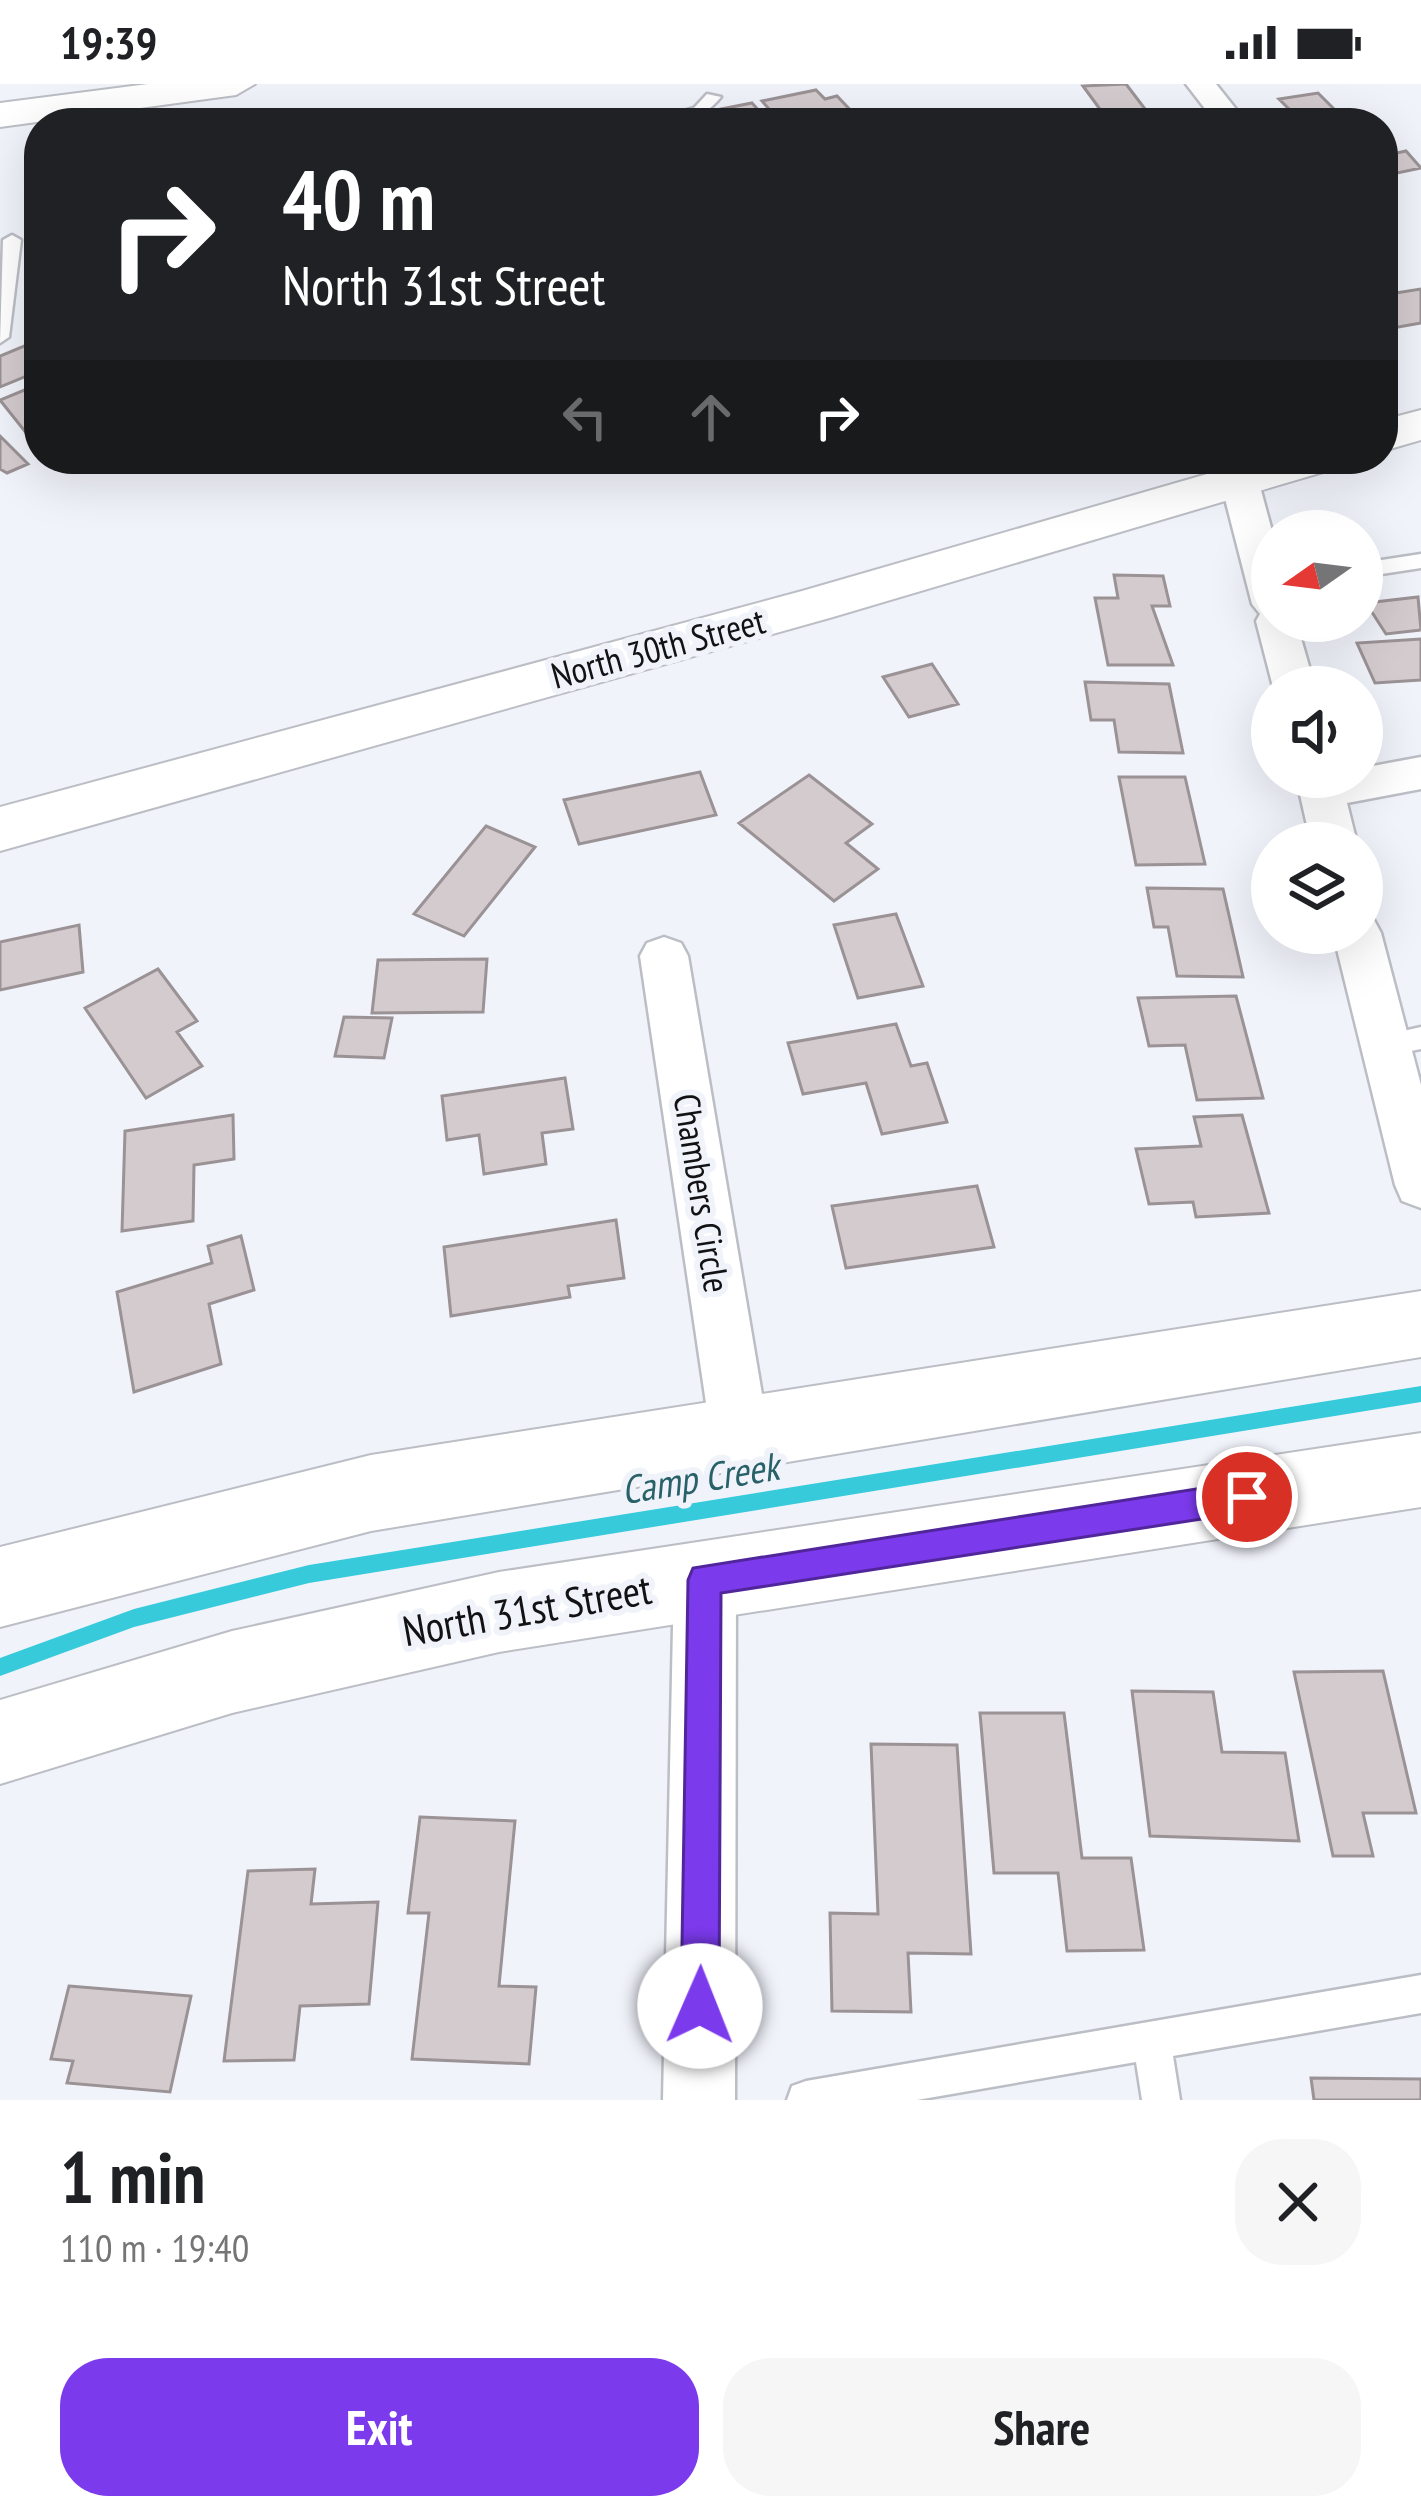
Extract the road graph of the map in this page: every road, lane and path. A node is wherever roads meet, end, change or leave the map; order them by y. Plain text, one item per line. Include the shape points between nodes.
1 (236, 84) edge
2 (1201, 84) edge
3 (713, 97) dead end
4 (53, 108) edge
5 (709, 108) edge
6 (1220, 108) edge
7 (6, 240) edge
8 (0, 338) edge
9 (1267, 474) edge
10 (1240, 483) junction
11 (1251, 523) edge
12 (1421, 561) edge
13 (1383, 567) edge
14 (1421, 773) edge
15 (1383, 777) edge
16 (0, 829) edge
17 (1366, 954) edge
18 (664, 956) dead end
19 (1403, 1042) edge
20 (1421, 1185) edge
21 (1421, 1324) edge
22 (739, 1430) junction
23 (1421, 1470) edge
24 (705, 1580) junction
25 (0, 1585) edge
26 (0, 1742) edge
27 (1421, 1994) edge
28 (1152, 2042) junction
29 (699, 2100) edge
30 (806, 2100) edge
31 (1161, 2100) edge

1 - 4 main road
2 - 6 street
3 - 5 lane
7 - 8 lane
9 - 10 main road, North 30th Street
10 - 11 street
10 - 16 main road, North 30th Street
12 - 13 lane
14 - 15 street
17 - 19 street
18 - 22 street, Chambers Circle
19 - 20 street
21 - 22 main road
22 - 25 main road via 371,1493
23 - 24 main road, North 31st Street
24 - 26 main road, North 31st Street via 363,1640
24 - 29 street
27 - 28 lane
28 - 30 lane
28 - 31 lane

